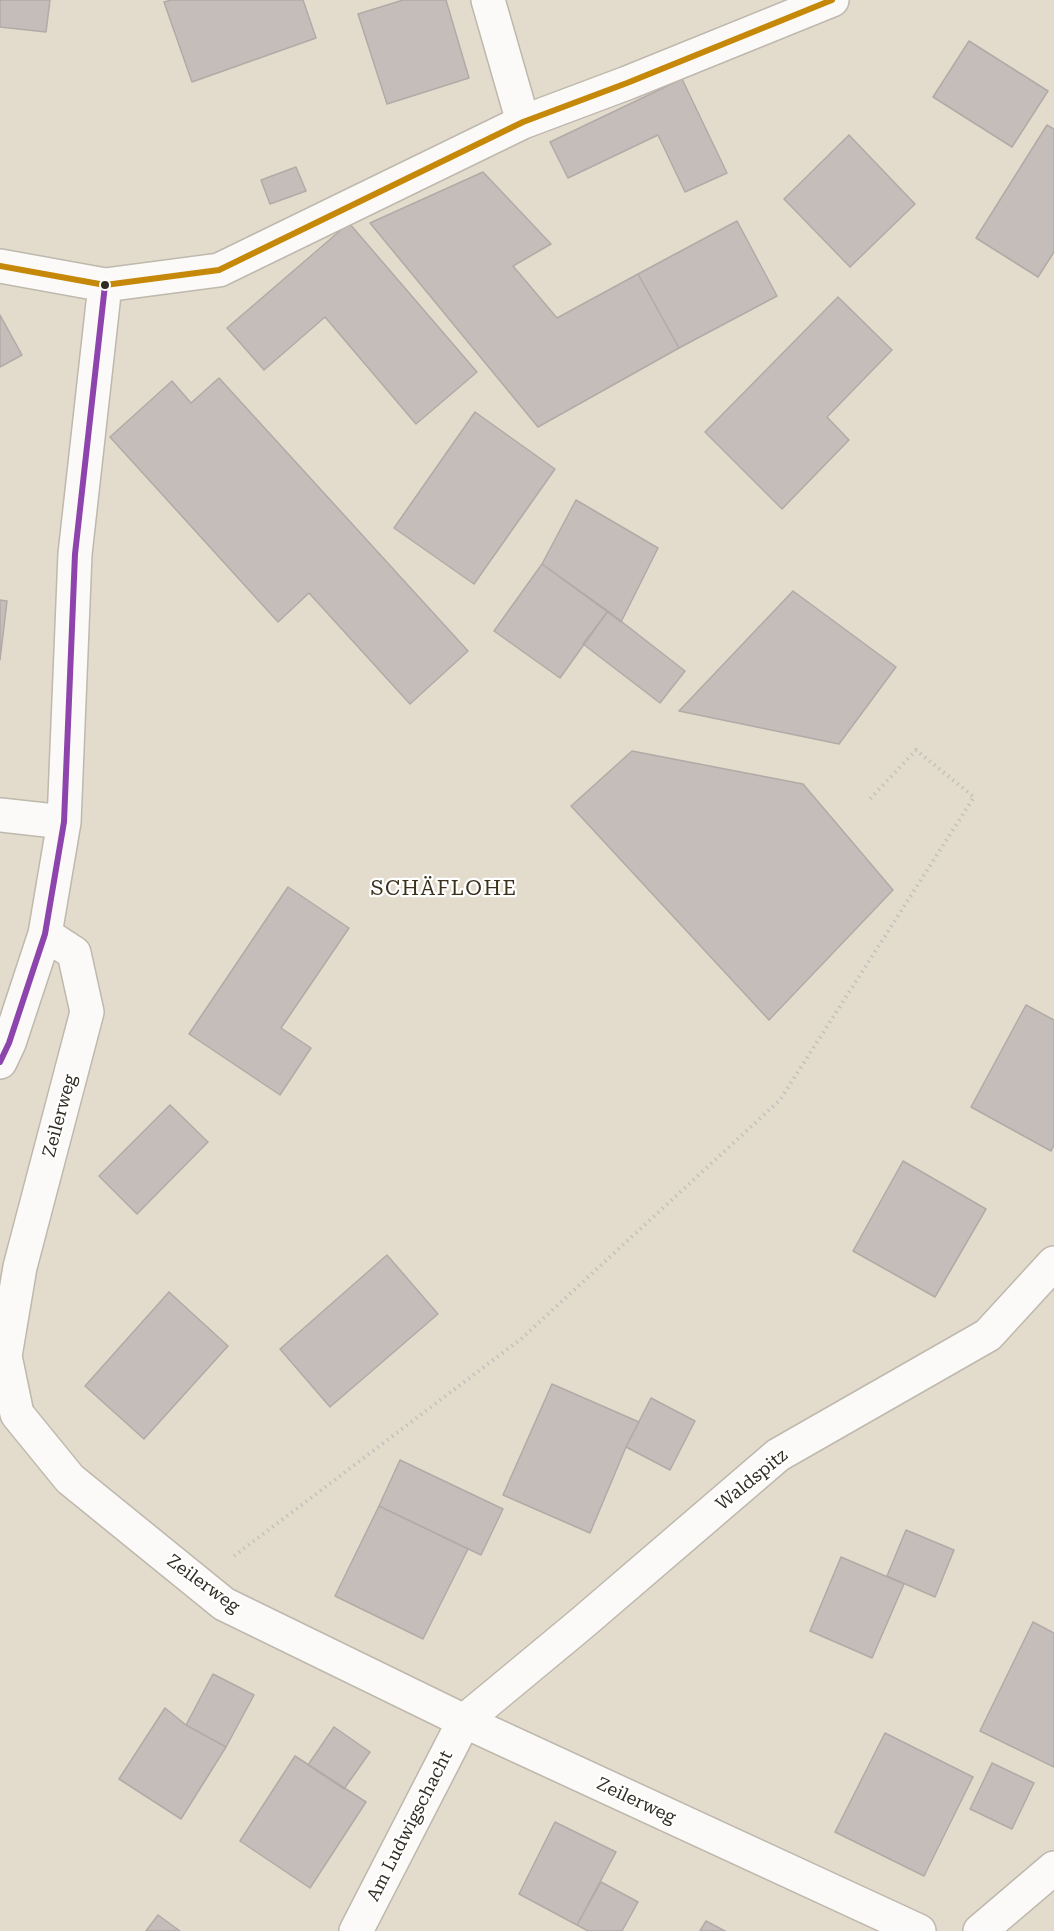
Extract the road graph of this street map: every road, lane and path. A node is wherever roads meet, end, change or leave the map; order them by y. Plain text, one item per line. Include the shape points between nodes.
1 (488, 0) edge
2 (832, 0) edge
3 (523, 123) junction
4 (0, 266) edge
5 (105, 285) junction
6 (870, 799) dead end
7 (0, 815) edge
8 (64, 822) junction
9 (45, 934) junction
10 (0, 1062) edge
11 (1054, 1263) edge
12 (198, 1584) junction
13 (464, 1721) junction
14 (1054, 1868) edge
15 (356, 1931) edge
16 (919, 1931) edge
17 (980, 1931) edge

1 - 3 street
2 - 3 street
3 - 5 street via 219,270
4 - 5 street
5 - 8 street via 75,554
6 - 12 path via 916,750 974,797 780,1100 521,1339
7 - 8 street
8 - 9 street
9 - 10 street
9 - 12 street, Zeilerweg via 74,953 87,1012 18,1278 5,1356 18,1414 70,1479
11 - 13 street, Waldspitz via 988,1335 778,1455
12 - 13 street, Zeilerweg via 224,1604
13 - 15 street, Am Ludwigschacht
13 - 16 street, Zeilerweg
14 - 17 street

